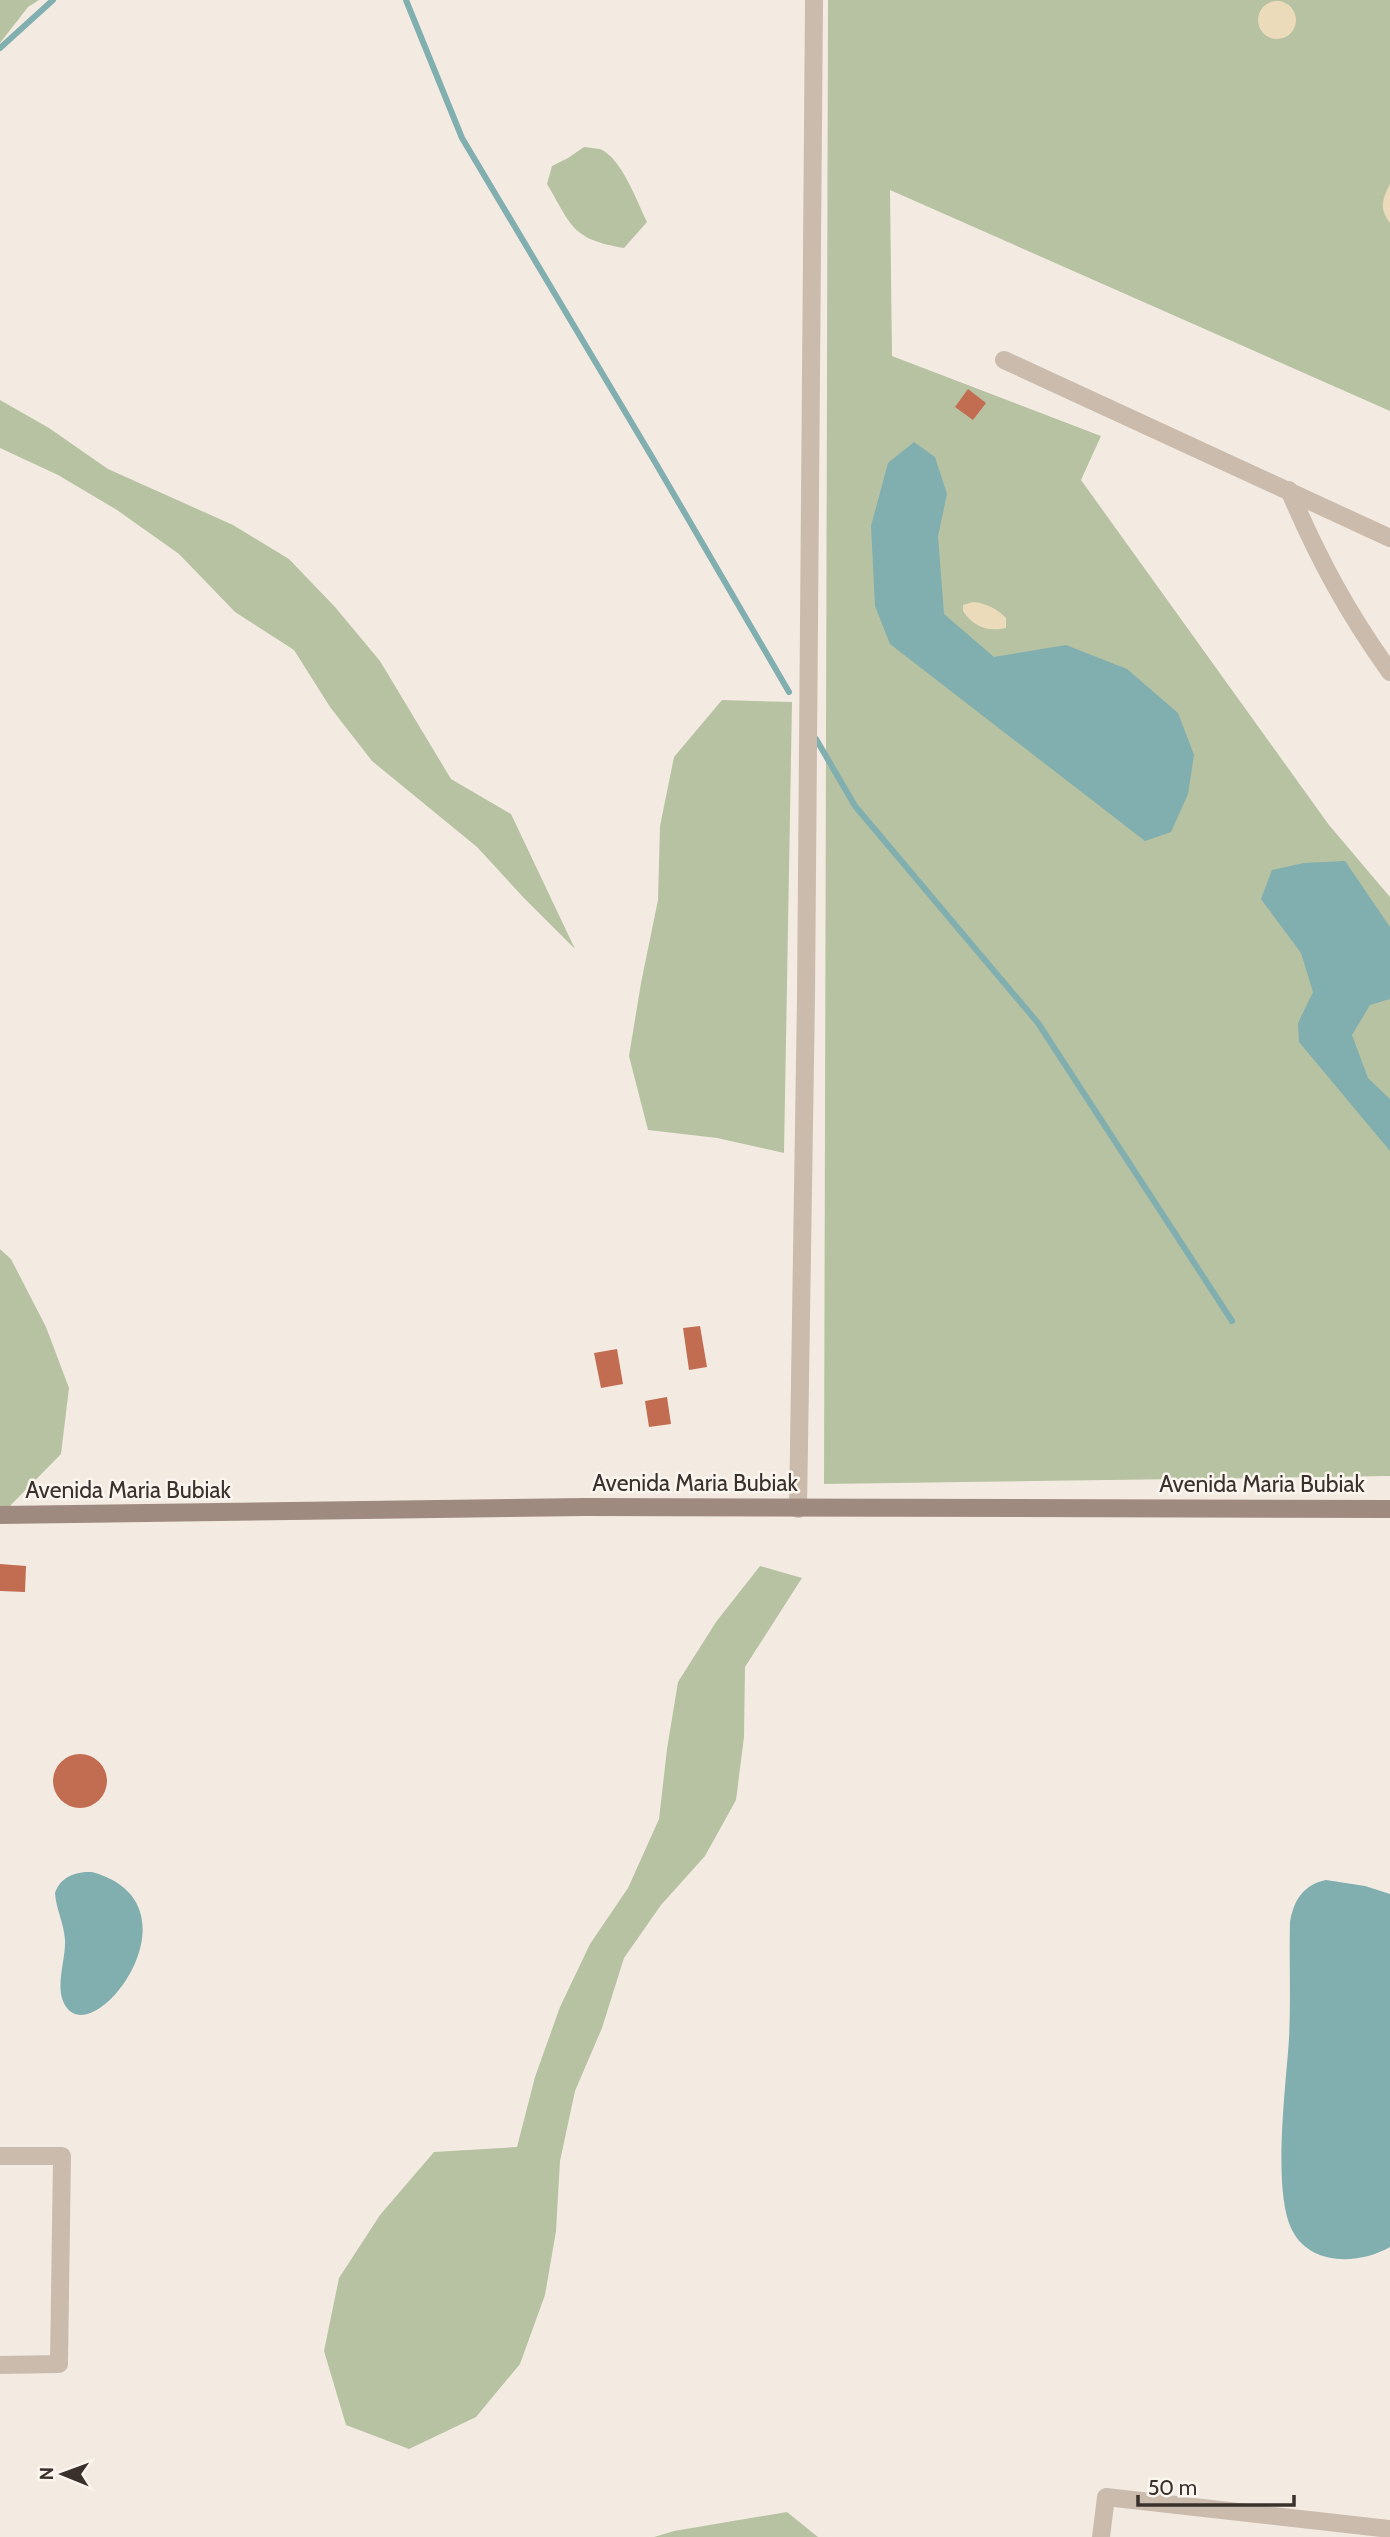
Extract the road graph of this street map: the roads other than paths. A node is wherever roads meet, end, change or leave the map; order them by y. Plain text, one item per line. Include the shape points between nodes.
1 (814, 0) edge
2 (1004, 360) dead end
3 (1289, 490) junction
4 (1390, 538) edge
5 (1390, 672) edge
6 (798, 1509) junction
7 (1390, 1509) edge
8 (0, 1515) edge
9 (0, 2156) edge
10 (0, 2365) edge
11 (1390, 2529) edge
12 (1101, 2537) edge

1 - 6 street
2 - 3 street
3 - 4 street
3 - 5 street via 1333,586
6 - 7 street, Avenida Maria Bubiak
6 - 8 street, Avenida Maria Bubiak via 585,1507
9 - 10 street via 62,2156 59,2364
11 - 12 street via 1106,2497

